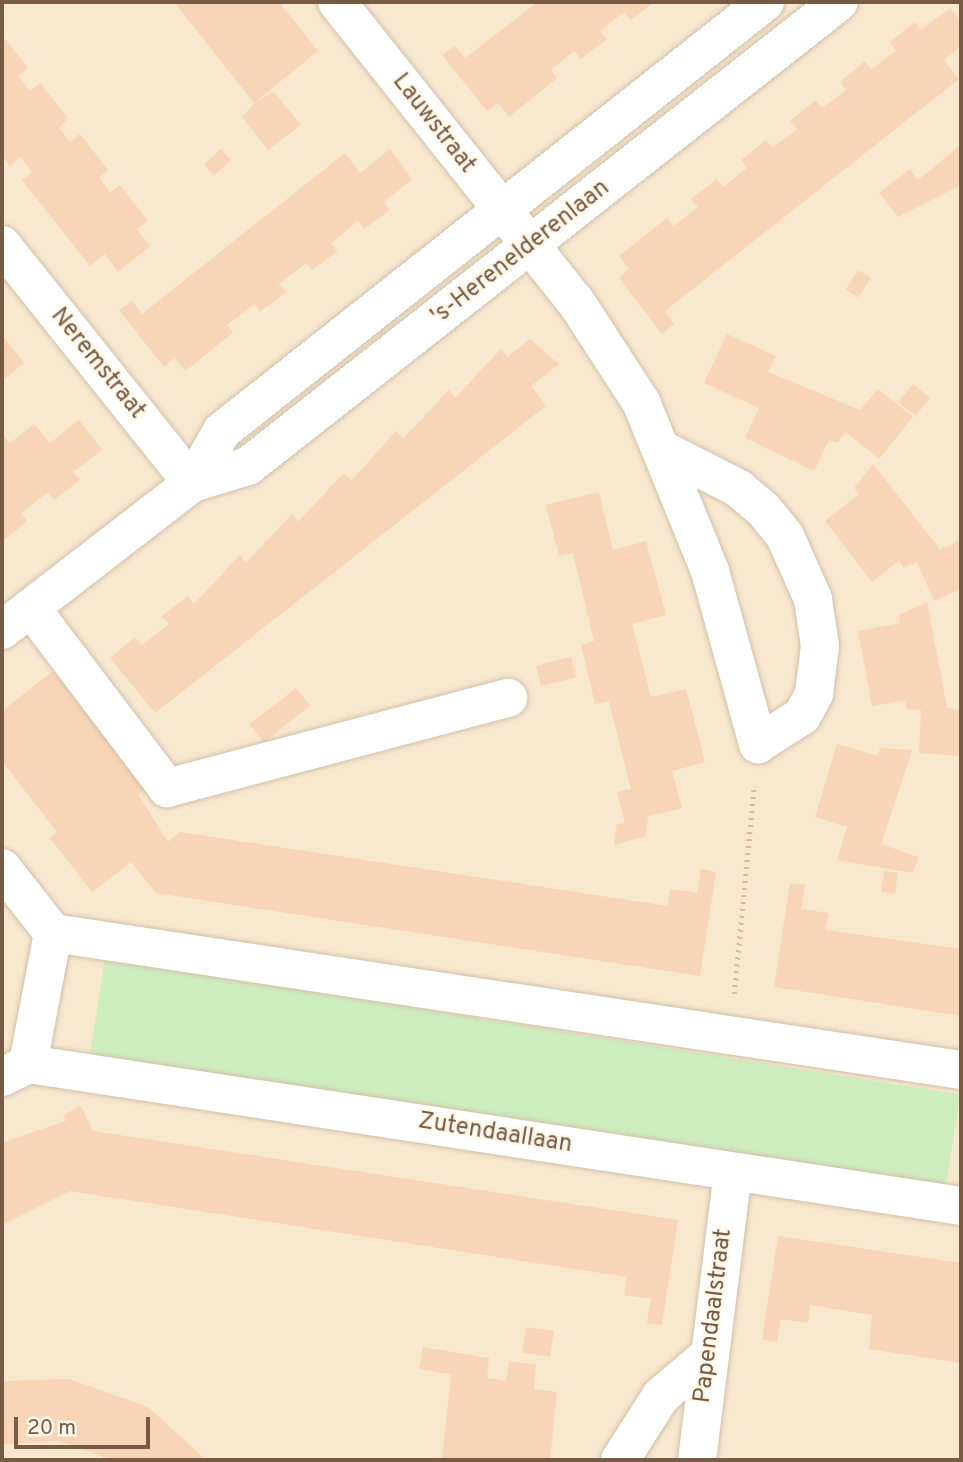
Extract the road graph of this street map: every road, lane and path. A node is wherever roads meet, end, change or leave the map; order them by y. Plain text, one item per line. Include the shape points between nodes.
1 (337, 2) edge
2 (765, 2) edge
3 (839, 2) edge
4 (502, 210) junction
5 (2, 245) edge
6 (531, 245) junction
7 (663, 450) junction
8 (192, 483) junction
9 (16, 619) edge
10 (508, 698) dead end
11 (758, 744) junction
12 (2, 868) edge
13 (53, 933) junction
14 (730, 1035) junction
15 (15, 1070) edge
16 (961, 1070) edge
17 (733, 1172) junction
18 (961, 1206) edge
19 (708, 1356) junction
20 (620, 1460) edge
21 (698, 1460) edge

1 - 4 street, Lauwstraat
2 - 4 street, 's-Herenelderenlaan
3 - 6 street, 's-Herenelderenlaan
4 - 6 street, Lauwstraat
4 - 8 street, 's-Herenelderenlaan via 222,431
5 - 8 street, Neremstraat
6 - 7 street, Lauwstraat via 576,302 640,402
6 - 8 street, 's-Herenelderenlaan via 247,466
7 - 11 street, Lauwstraat via 724,614
7 - 11 street via 738,488 764,510 793,551 813,599 820,646 814,694 802,716
8 - 9 street, 's-Herenelderenlaan
9 - 10 street via 167,788
11 - 14 path
12 - 13 street
13 - 14 street
13 - 15 street
14 - 16 street
15 - 17 street, Zutendaallaan
17 - 18 street, Zutendaallaan
17 - 19 street, Papendaalstraat
19 - 20 street via 661,1396
19 - 21 street, Papendaalstraat

